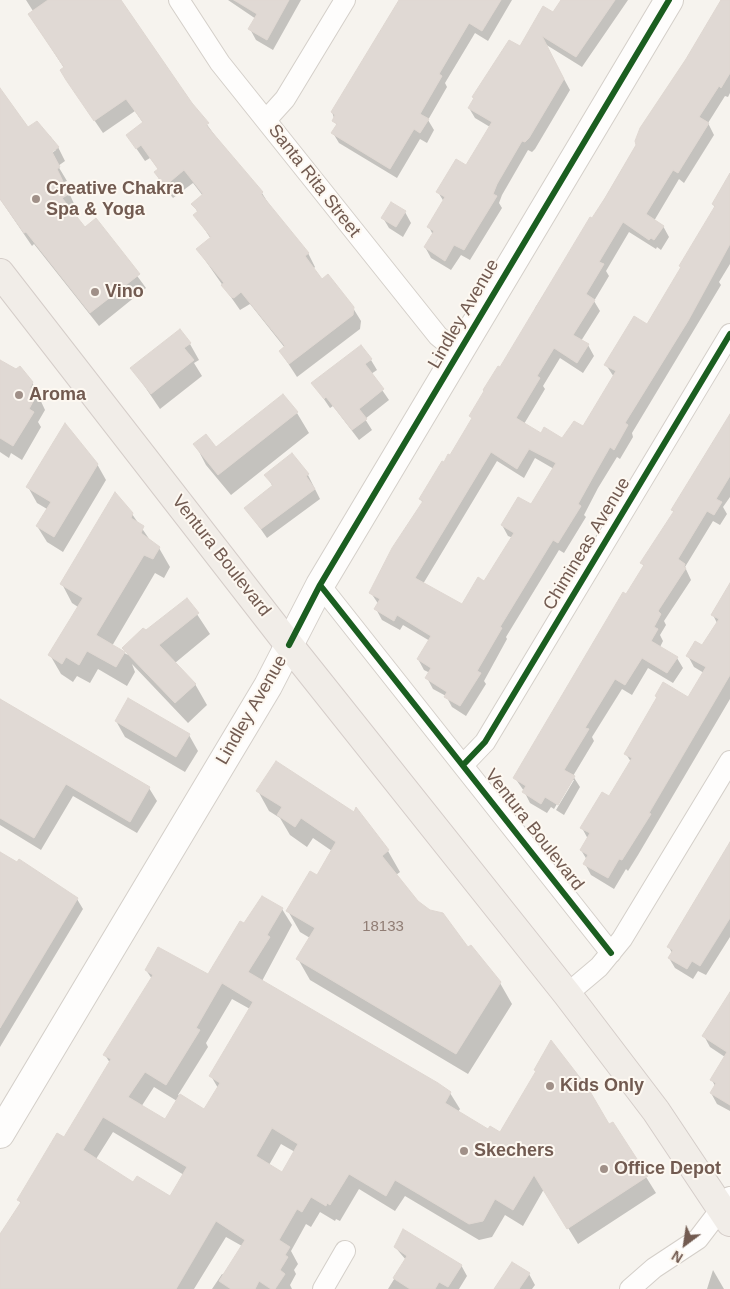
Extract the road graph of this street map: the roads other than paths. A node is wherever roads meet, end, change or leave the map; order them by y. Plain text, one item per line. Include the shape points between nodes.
1 (178, 0) edge
2 (345, 0) edge
3 (669, 0) edge
4 (266, 120) junction
5 (0, 273) edge
6 (730, 334) edge
7 (459, 353) junction
8 (320, 585) junction
9 (289, 645) junction
10 (730, 761) edge
11 (464, 764) junction
12 (612, 953) junction
13 (567, 994) junction
14 (0, 1134) edge
15 (727, 1209) edge
16 (346, 1252) dead end
17 (323, 1289) edge
18 (630, 1289) edge

1 - 4 street, Santa Rita Street via 220,62
2 - 4 street via 285,100
3 - 7 street, Lindley Avenue
4 - 7 street, Santa Rita Street via 438,336
5 - 9 main road, Ventura Boulevard
6 - 11 street, Chimineas Avenue via 485,742
7 - 8 street, Lindley Avenue
8 - 9 street, Lindley Avenue
8 - 11 street, Ventura Boulevard
9 - 13 main road, Ventura Boulevard
9 - 14 street, Lindley Avenue via 268,686
10 - 12 street
11 - 12 street, Ventura Boulevard
12 - 13 street
13 - 15 main road, Ventura Boulevard
15 - 18 street via 698,1239 654,1268
16 - 17 street

